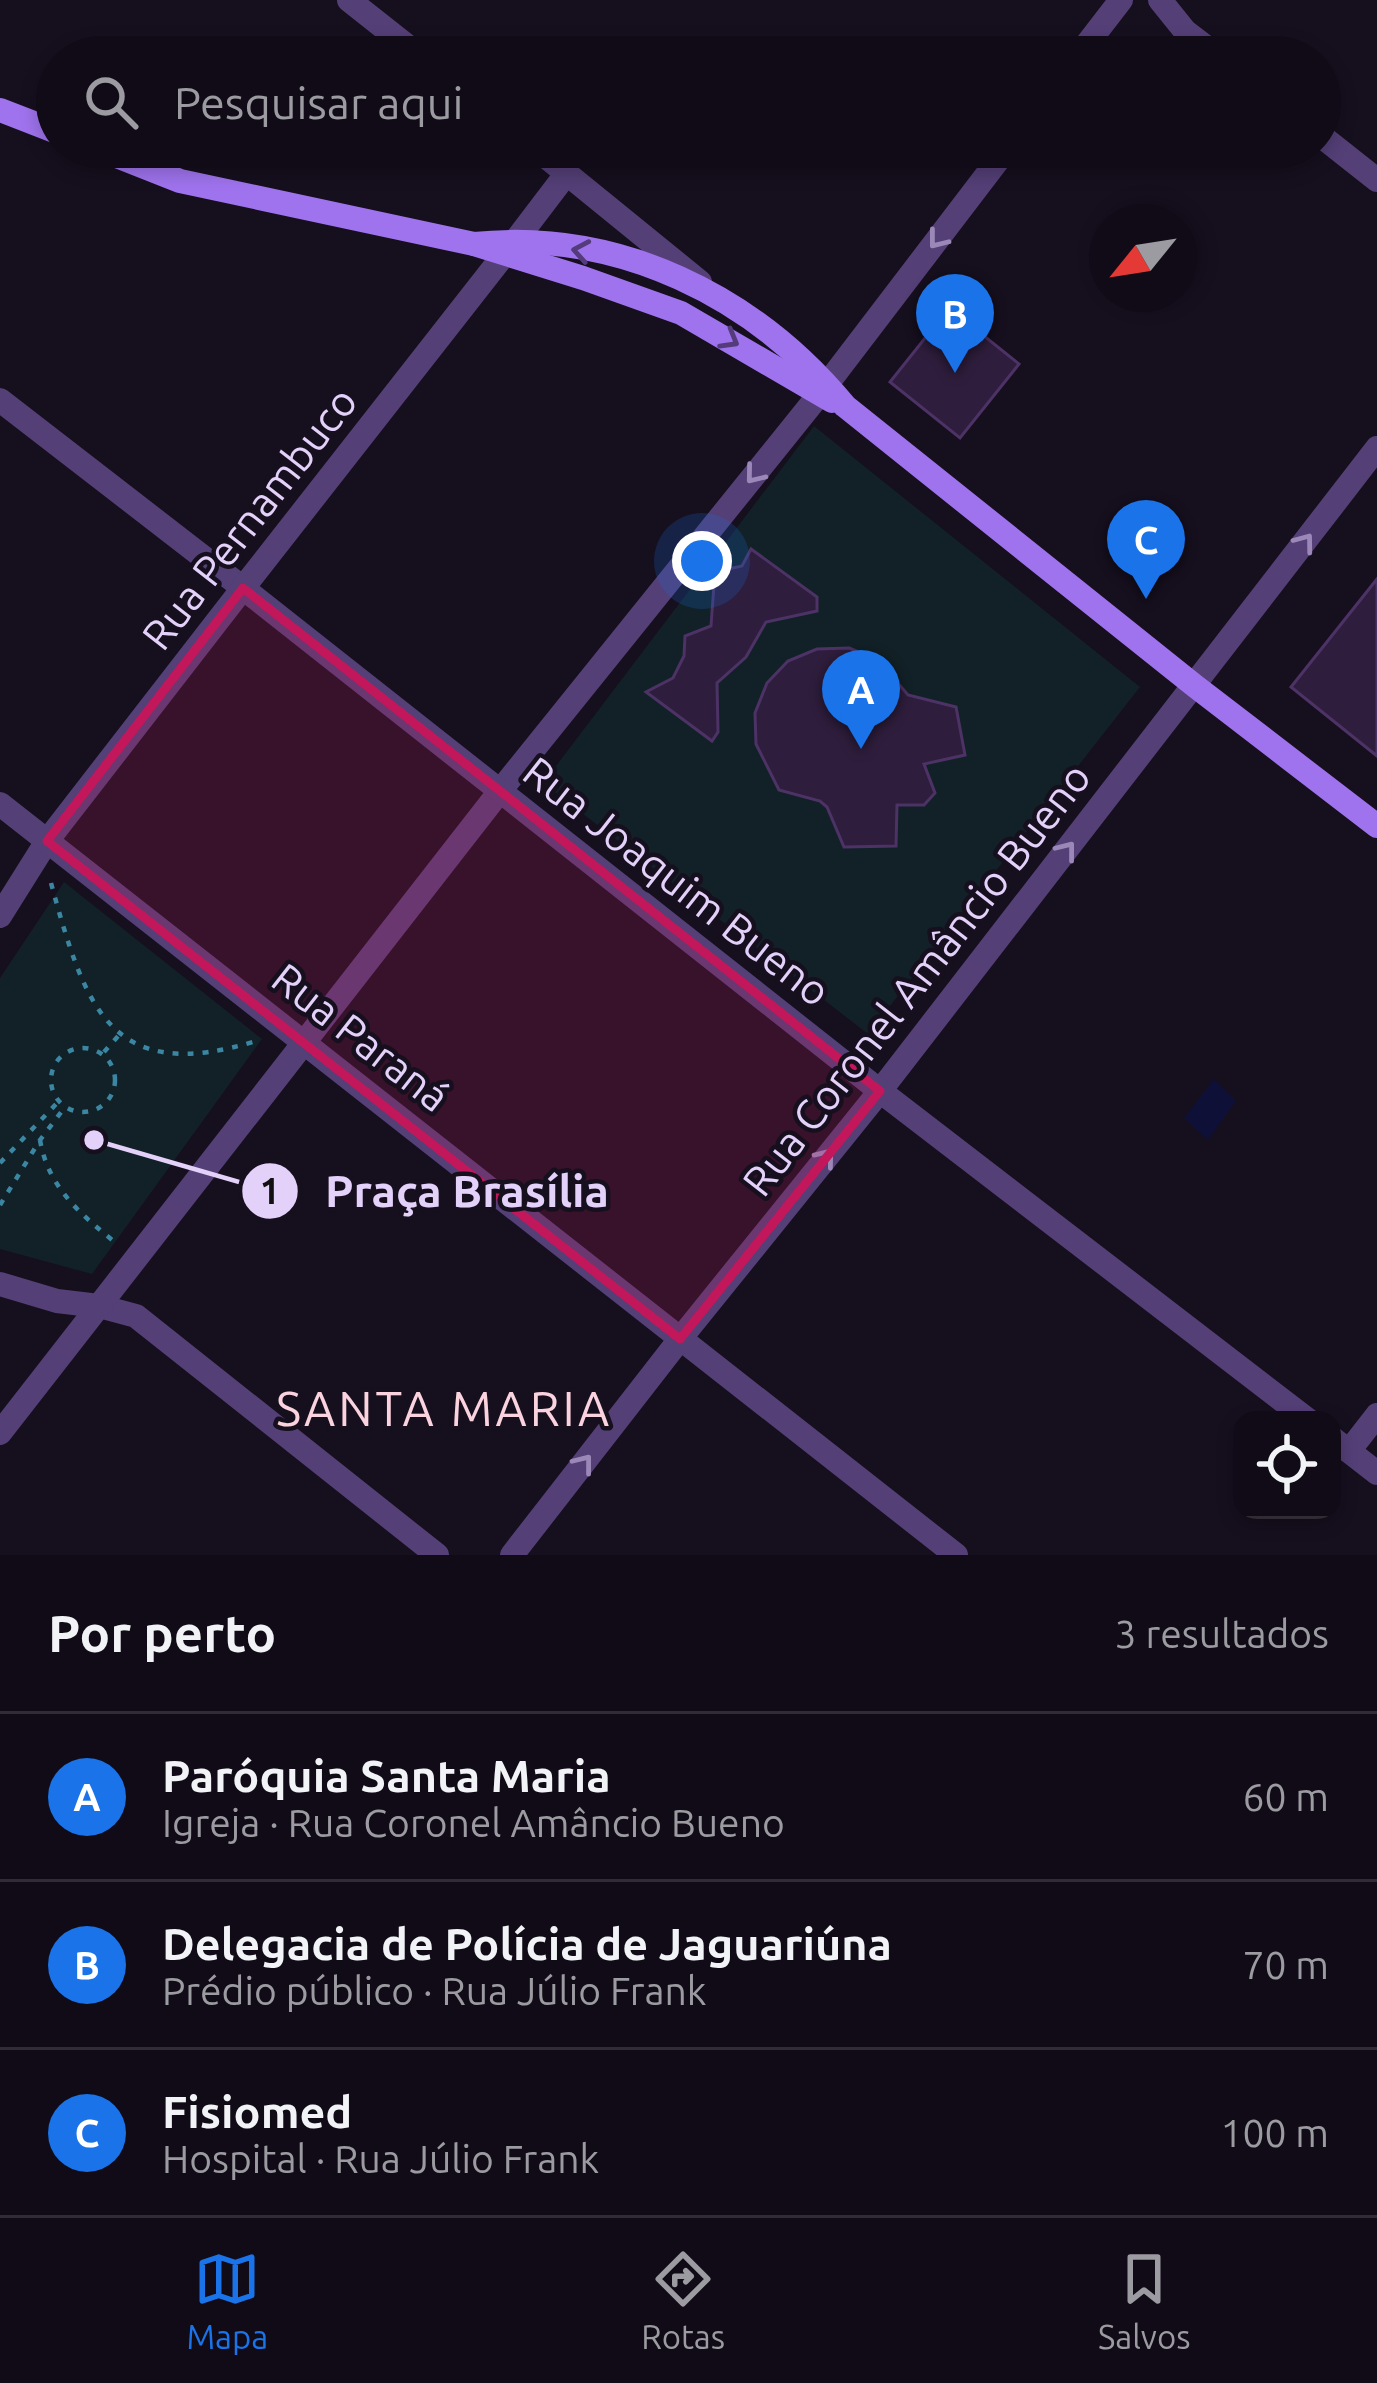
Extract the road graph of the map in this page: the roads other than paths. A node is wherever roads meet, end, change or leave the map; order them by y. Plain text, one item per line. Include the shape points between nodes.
1 (349, 0) edge
2 (1121, 0) edge
3 (1160, 0) edge
4 (394, 36) edge
5 (1093, 36) edge
6 (1192, 36) edge
7 (0, 110) edge
8 (36, 124) edge
9 (1341, 151) edge
10 (147, 168) edge
11 (561, 168) edge
12 (992, 168) edge
13 (567, 173) junction
14 (1377, 179) edge
15 (509, 248) junction
16 (705, 287) junction
17 (822, 390) junction
18 (0, 400) edge
19 (1377, 448) edge
20 (243, 589) junction
21 (1195, 686) junction
22 (500, 790) junction
23 (0, 804) edge
24 (1377, 826) edge
25 (45, 846) junction
26 (0, 916) edge
27 (304, 1042) junction
28 (880, 1091) junction
29 (0, 1284) edge
30 (99, 1306) junction
31 (680, 1339) junction
32 (1296, 1411) edge
33 (1377, 1414) edge
34 (0, 1433) edge
35 (1341, 1443) edge
36 (1341, 1445) edge
37 (1377, 1473) edge
38 (437, 1555) edge
39 (512, 1555) edge
40 (956, 1555) edge

1 - 4 street
2 - 5 street
3 - 6 street
7 - 8 main road
9 - 14 street
10 - 15 main road
11 - 13 street
12 -> 17 street
13 - 15 street, Rua Pernambuco
13 - 16 street
16 -> 15 main road via 649,264
15 -> 17 main road via 681,313
15 - 20 street, Rua Pernambuco
16 - 17 main road via 755,322
17 - 21 main road
17 -> 22 street
18 - 20 street, Rua Joaquim Bueno
21 -> 19 street, Rua Coronel Amâncio Bueno
20 - 22 street, Rua Joaquim Bueno
20 - 25 street, Rua Pernambuco
21 - 24 main road
28 -> 21 street, Rua Coronel Amâncio Bueno
22 - 27 street
22 - 28 street, Rua Joaquim Bueno
23 - 25 street, Rua Paraná
25 - 26 street, Rua Pernambuco
25 - 27 street, Rua Paraná
27 - 30 street
27 - 31 street, Rua Paraná
31 -> 28 street, Rua Coronel Amâncio Bueno
28 - 32 street, Rua Joaquim Bueno
29 - 30 street
30 - 34 street
30 - 38 street via 136,1316
39 -> 31 street, Rua Coronel Amâncio Bueno
31 - 40 street, Rua Paraná
33 - 35 street
36 - 37 street

